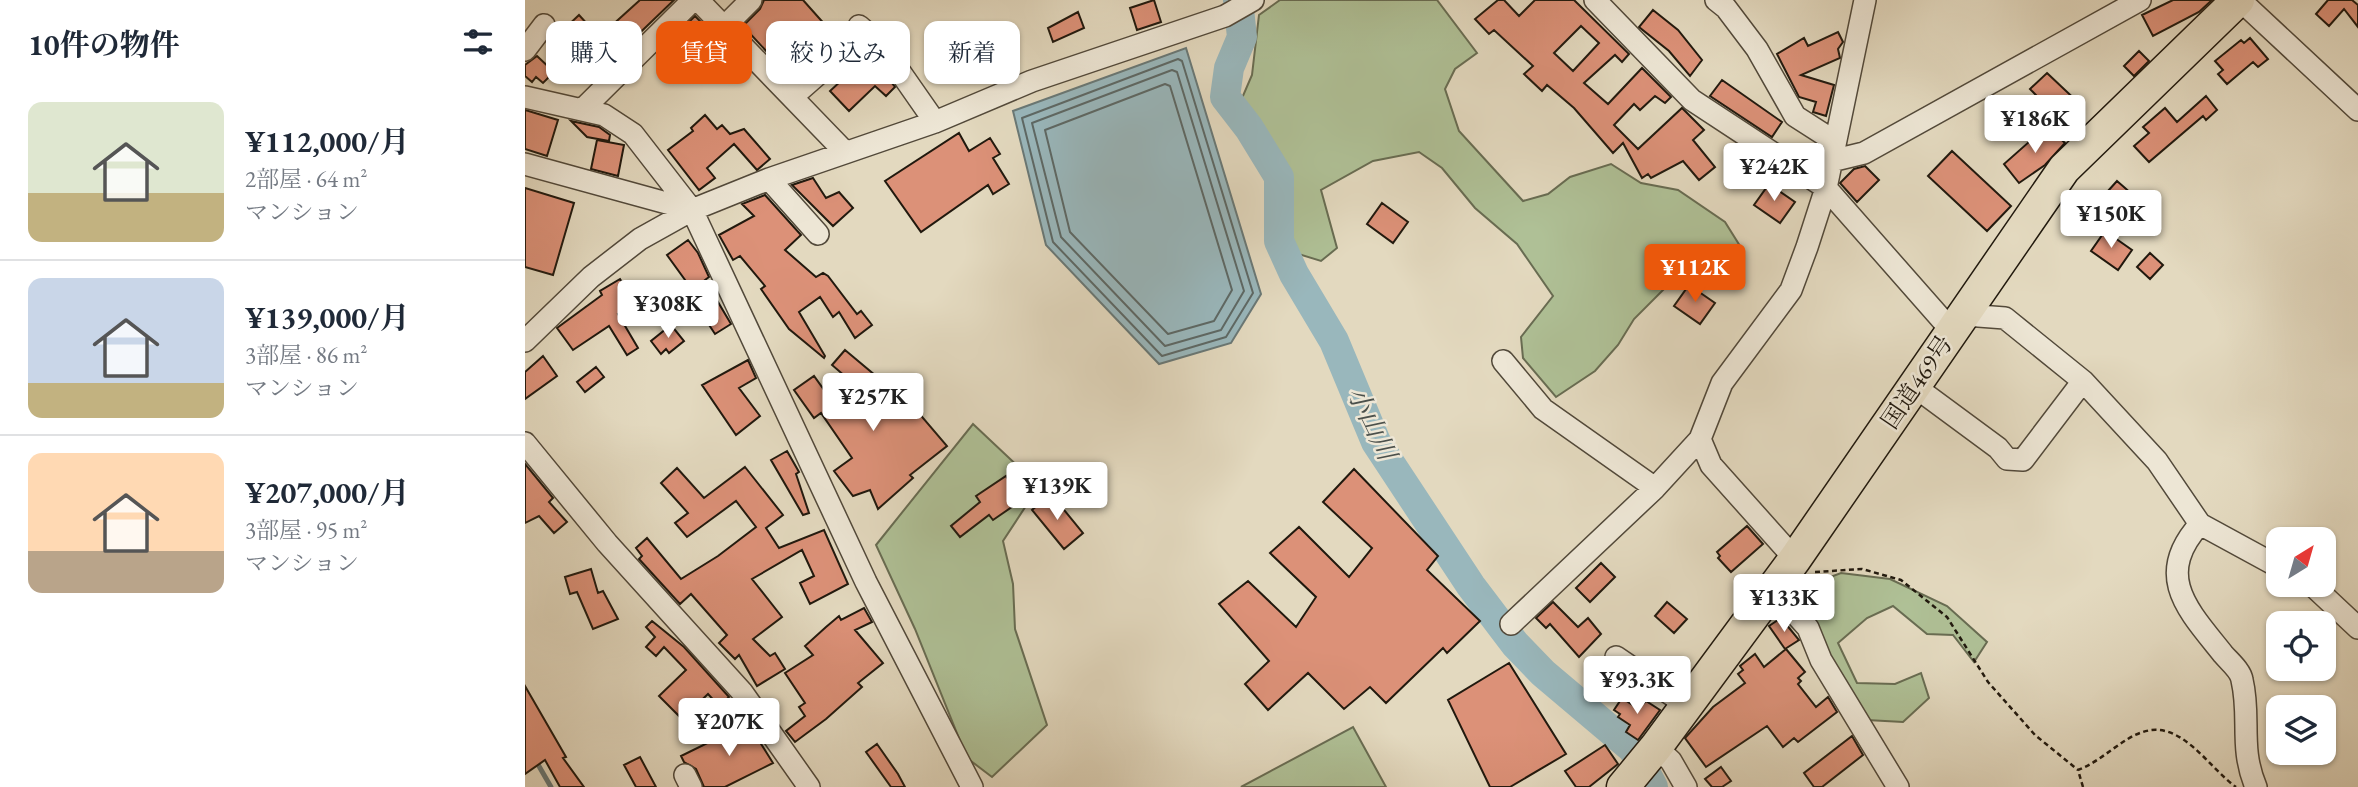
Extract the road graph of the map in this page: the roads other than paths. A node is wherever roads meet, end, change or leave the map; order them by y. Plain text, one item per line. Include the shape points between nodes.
1 (693, 0) edge
2 (698, 0) edge
3 (751, 0) edge
4 (1253, 0) edge
5 (1595, 0) edge
6 (1716, 0) edge
7 (1865, 0) edge
8 (2140, 0) edge
9 (2239, 0) edge
10 (719, 21) edge
11 (731, 21) edge
12 (544, 25) dead end
13 (525, 50) edge
14 (752, 55) edge
15 (807, 84) edge
16 (909, 84) edge
17 (525, 97) edge
18 (792, 97) junction
19 (583, 109) junction
20 (2358, 110) edge
21 (935, 121) junction
22 (1833, 151) junction
23 (845, 152) junction
24 (525, 164) edge
25 (769, 179) junction
26 (1826, 188) junction
27 (692, 210) junction
28 (818, 234) dead end
29 (1958, 323) junction
30 (525, 341) edge
31 (1503, 361) dead end
32 (2083, 381) junction
33 (1915, 386) junction
34 (1700, 439) junction
35 (525, 443) edge
36 (1655, 488) junction
37 (2200, 524) junction
38 (2266, 560) edge
39 (1785, 573) junction
40 (2325, 597) edge
41 (1511, 624) dead end
42 (2358, 628) edge
43 (1616, 657) dead end
44 (1688, 706) junction
45 (1640, 767) edge
46 (809, 787) edge
47 (972, 787) edge
48 (1685, 787) edge
49 (1898, 787) edge
50 (2256, 787) edge

1 - 19 street
2 - 10 street
3 - 11 street
4 - 21 street via 1228,14 1032,81
5 - 26 street via 1692,100
6 - 22 street via 1756,49 1795,117
7 - 22 street
8 - 22 street via 1864,153
9 - 20 street
9 - 29 highway, 国道469号 via 2064,169
12 - 13 street
14 - 18 street
15 - 18 street
16 - 21 street
17 - 19 street
18 - 23 street
19 - 27 street via 633,134
21 - 23 street
22 - 26 street
23 - 25 street
24 - 27 street
25 - 27 street
25 - 28 street
26 - 29 street
26 - 34 street via 1791,290 1722,383
27 - 30 street via 640,239 591,276
27 - 47 street via 866,582
29 - 32 street via 2005,318
29 - 33 highway, 国道469号
31 - 36 street via 1543,409
32 - 33 street via 2023,460 2007,459
32 - 37 street via 2157,461
33 - 39 highway, 国道469号
34 - 36 street
34 - 39 street via 1711,465
35 - 46 street via 607,543 742,692
36 - 41 street
37 - 38 street
37 - 50 street via 2183,542 2176,583 2184,604 2242,678 2244,748
39 - 44 highway, 国道469号
39 - 49 street via 1821,660
40 - 42 street
43 - 44 street
44 - 45 highway, 国道469号
45 - 48 street via 1671,761

